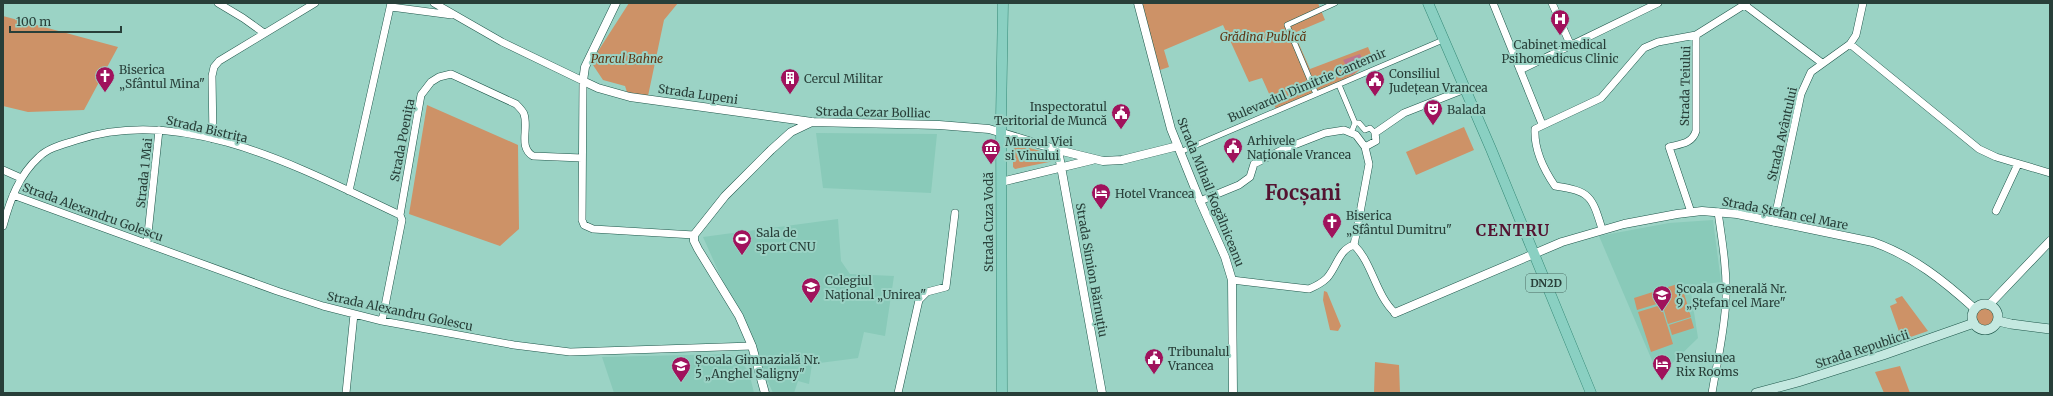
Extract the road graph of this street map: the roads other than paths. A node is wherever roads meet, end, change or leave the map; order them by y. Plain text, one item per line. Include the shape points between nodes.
1 (218, 3) edge
2 (315, 3) edge
3 (434, 3) edge
4 (616, 3) edge
5 (1003, 3) edge
6 (1138, 3) edge
7 (1335, 3) edge
8 (1428, 3) edge
9 (1493, 3) edge
10 (1552, 3) edge
11 (1658, 3) edge
12 (1863, 3) edge
13 (1744, 4) edge
14 (391, 5) edge
15 (456, 15) junction
16 (264, 34) junction
17 (1696, 35) junction
18 (1443, 40) junction
19 (1850, 44) junction
20 (1571, 46) junction
21 (1822, 63) junction
22 (1520, 70) junction
23 (584, 81) junction
24 (1339, 85) junction
25 (1465, 89) junction
26 (1316, 94) junction
27 (812, 122) junction
28 (1355, 123) junction
29 (1542, 124) junction
30 (159, 130) junction
31 (1001, 132) junction
32 (1351, 133) junction
33 (1375, 133) junction
34 (213, 139) junction
35 (1365, 147) junction
36 (1179, 149) junction
37 (1058, 150) junction
38 (582, 158) junction
39 (1093, 159) junction
40 (2018, 164) junction
41 (1061, 169) junction
42 (3, 170) edge
43 (2050, 173) edge
44 (21, 178) junction
45 (1001, 182) junction
46 (349, 191) junction
47 (13, 195) junction
48 (1200, 201) junction
49 (1996, 210) dead end
50 (1691, 212) junction
51 (1718, 212) junction
52 (955, 213) dead end
53 (400, 215) junction
54 (1774, 222) junction
55 (3, 226) edge
56 (1602, 229) junction
57 (694, 235) junction
58 (2050, 241) edge
59 (147, 243) junction
60 (1354, 245) junction
61 (2047, 249) edge
62 (1534, 254) junction
63 (1232, 280) junction
64 (1989, 305) junction
65 (1975, 309) junction
66 (1395, 313) joint
67 (354, 314) junction
68 (382, 321) junction
69 (1998, 321) junction
70 (1974, 323) junction
71 (2050, 329) edge
72 (752, 346) junction
73 (346, 393) edge
74 (765, 393) edge
75 (898, 393) edge
76 (1002, 393) edge
77 (1102, 393) edge
78 (1232, 393) edge
79 (1591, 393) edge
80 (1712, 393) edge
81 (1756, 393) edge

1 - 16 street via 244,18
2 - 16 street
3 - 15 street, Strada Lupeni
4 - 23 street via 585,67
5 - 31 main road, Strada Cuza Vodă
6 - 36 street, Strada Mihail Kogălniceanu
7 - 26 street via 1287,25
8 - 18 main road, DN2D
9 - 22 street
10 - 20 street
11 - 20 street
12 - 19 street via 1856,35
13 - 17 street
13 - 21 street
14 - 15 street
14 - 46 street
15 - 23 street, Strada Lupeni via 502,42
16 - 34 street via 214,67
17 - 29 street via 1658,42 1644,48 1601,98
17 - 50 street, Strada Teiului via 1696,131 1689,142 1668,147
18 - 24 street, Bulevardul Dimitrie Cantemir
18 - 25 main road, DN2D
19 - 21 street, Strada Avântului
19 - 40 street via 1979,149
20 - 22 street
21 - 54 street, Strada Avântului via 1811,72 1801,94
22 - 29 street
23 - 27 street, Strada Lupeni via 598,88 630,97
23 - 38 street
24 - 26 street, Bulevardul Dimitrie Cantemir
24 - 28 street
25 - 33 street via 1404,113
25 - 62 main road, DN2D
26 - 36 street, Bulevardul Dimitrie Cantemir
27 - 31 street, Strada Cezar Bolliac via 939,125
27 - 57 street, Strada Cezar Bolliac via 791,132 771,150 724,196
28 - 32 street
28 - 33 street via 1359,123 1365,130 1370,128
29 - 56 street via 1535,129 1534,138 1539,156 1555,186 1580,190 1591,198
30 - 34 street, Strada Bistrița
30 - 44 street, Strada Bistrița via 112,131 53,148 40,155
30 - 59 street, Strada 1 Mai
31 - 37 street, Bulevardul Dimitrie Cantemir
31 - 45 main road, Strada Cuza Vodă
32 - 35 street via 1356,135
32 - 48 street via 1344,130 1325,133 1284,149 1254,164 1250,177 1239,185
33 - 35 street via 1376,141
34 - 46 street, Strada Bistrița via 304,169
35 - 60 street via 1369,164
36 - 39 street, Bulevardul Dimitrie Cantemir via 1122,160
36 - 48 street, Strada Mihail Kogălniceanu
37 - 39 street, Bulevardul Dimitrie Cantemir
37 - 41 street, Strada Simion Bărnuțiu
38 - 53 street, Strada Poenița via 533,156 525,148 526,121 524,113 516,104 451,74 439,77 421,94
38 - 57 street via 584,225 593,229
39 - 41 street, Bulevardul Dimitrie Cantemir
40 - 43 street
40 - 49 street
41 - 45 street, Bulevardul Dimitrie Cantemir
41 - 77 street, Strada Simion Bărnuțiu
42 - 44 street, Strada Alexandru Golescu
44 - 47 street, Strada Bistrița
45 - 76 main road, Strada Cuza Vodă
46 - 53 street
47 - 55 street, Strada Bistrița
47 - 59 street, Strada Alexandru Golescu
48 - 63 street, Strada Mihail Kogălniceanu via 1225,257
50 - 51 street, Strada Ștefan cel Mare
50 - 56 street, Strada Ștefan cel Mare
51 - 54 street, Strada Ștefan cel Mare
51 - 80 street via 1726,271 1726,298 1725,323
52 - 75 street via 946,287 927,292 920,300
53 - 68 street, Strada Poenița via 402,220
54 - 65 street, Strada Ștefan cel Mare via 1873,242 1894,250 1926,269
56 - 62 street, Strada Ștefan cel Mare
57 - 72 street via 698,249 739,316
58 - 61 street
59 - 67 street, Strada Alexandru Golescu via 277,291
60 - 63 street via 1344,250 1328,277 1309,289
60 - 66 street via 1362,252 1382,298
61 - 64 street
62 - 66 street, Strada Ștefan cel Mare
62 - 79 main road, DN2D
63 - 78 street, Strada Mihail Kogălniceanu
64 - 65 main road via 1980,305
64 - 69 main road via 1997,312
65 - 70 main road via 1972,317
67 - 68 street, Strada Alexandru Golescu
67 - 73 street
68 - 72 street, Strada Alexandru Golescu via 514,345 570,352
69 - 70 main road via 1993,328 1987,330 1979,329
69 - 71 main road
70 - 81 main road, Strada Republicii via 1883,355
72 - 74 street

